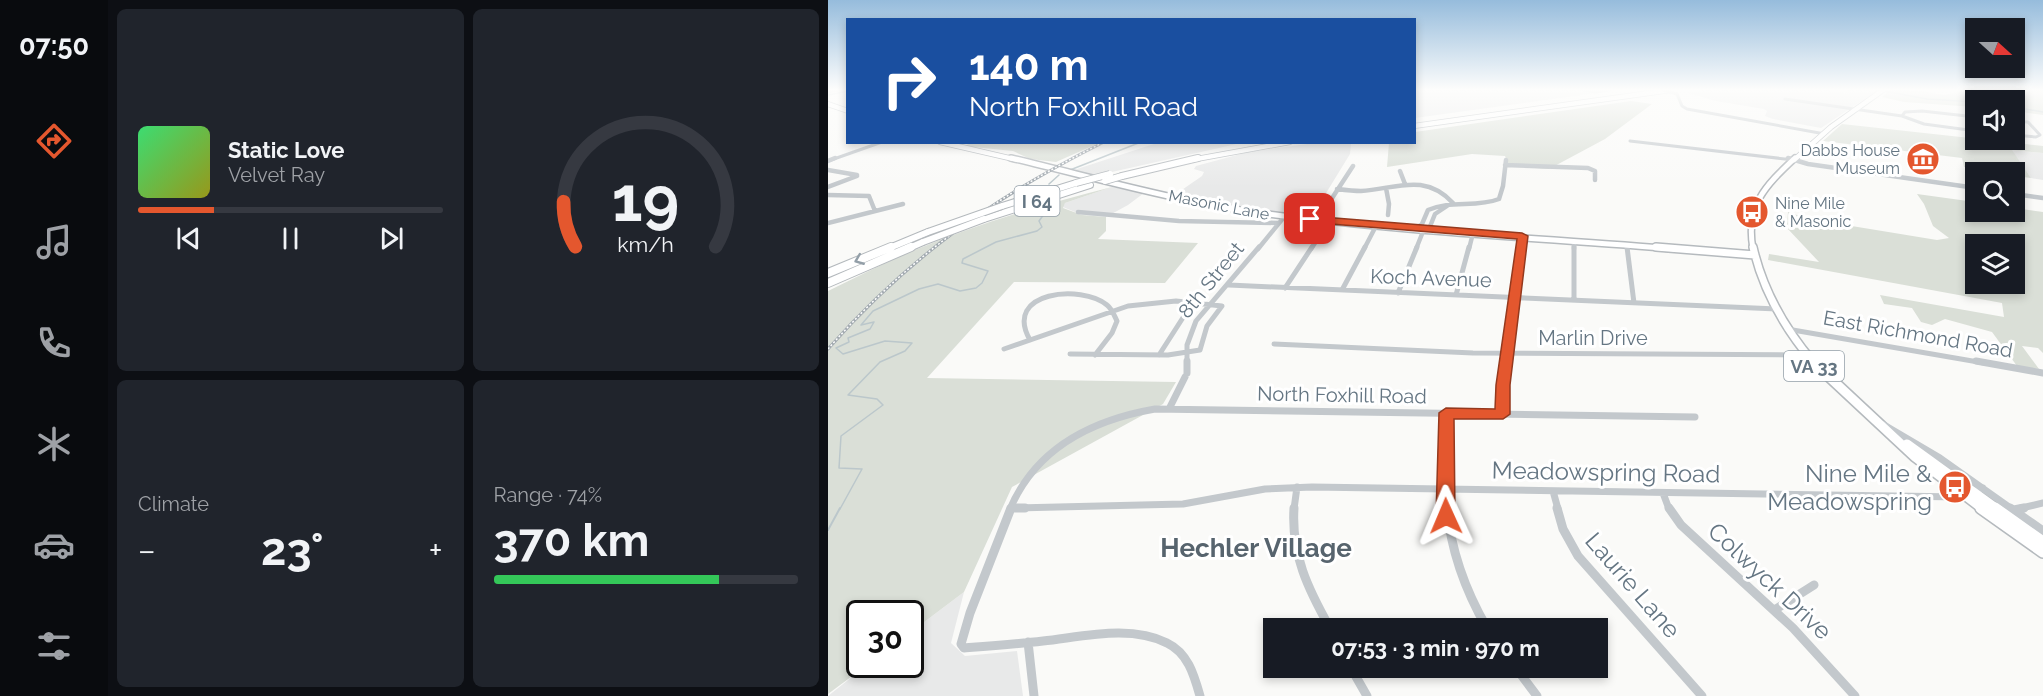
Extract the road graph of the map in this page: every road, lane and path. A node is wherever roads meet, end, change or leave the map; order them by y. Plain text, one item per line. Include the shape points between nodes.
1 (1761, 122) edge
2 (1838, 122) edge
3 (1920, 122) edge
4 (2028, 122) edge
5 (1965, 130) edge
6 (1825, 134) junction
7 (2025, 136) edge
8 (1630, 141) dead end
9 (876, 144) edge
10 (948, 144) edge
11 (1249, 144) edge
12 (1278, 144) edge
13 (1794, 160) junction
14 (828, 161) edge
15 (1353, 166) dead end
16 (828, 170) edge
17 (1400, 171) dead end
18 (1595, 180) dead end
19 (1405, 184) junction
20 (1965, 186) edge
21 (828, 187) edge
22 (1386, 188) junction
23 (1337, 189) junction
24 (828, 195) edge
25 (2025, 196) edge
26 (2043, 198) edge
27 (1453, 203) junction
28 (903, 204) dead end
29 (875, 211) junction
30 (1078, 212) dead end
31 (1323, 212) dead end
32 (1388, 215) dead end
33 (1284, 217) junction
34 (1329, 222) junction
35 (828, 223) edge
36 (1278, 223) junction
37 (1376, 226) junction
38 (1415, 229) junction
39 (1427, 229) junction
40 (1473, 233) junction
41 (1522, 236) junction
42 (1574, 242) junction
43 (1627, 246) junction
44 (1755, 255) junction
45 (828, 273) edge
46 (828, 284) edge
47 (1229, 285) junction
48 (1285, 288) junction
49 (1342, 291) junction
50 (1398, 293) junction
51 (1456, 295) junction
52 (1514, 298) junction
53 (1574, 300) junction
54 (1193, 302) junction
55 (1211, 303) junction
56 (1634, 303) junction
57 (1777, 309) junction
58 (1113, 311) junction
59 (1787, 328) junction
60 (1030, 340) junction
61 (1274, 344) dead end
62 (1004, 349) dead end
63 (1190, 352) junction
64 (1070, 354) dead end
65 (1508, 354) junction
66 (1095, 355) junction
67 (1159, 355) junction
68 (1805, 355) junction
69 (2043, 373) edge
70 (1169, 409) junction
71 (1446, 413) junction
72 (1503, 414) junction
73 (1695, 417) dead end
74 (1873, 419) junction
75 (1297, 487) junction
76 (1445, 489) junction
77 (1553, 491) junction
78 (1975, 492) junction
79 (1663, 493) junction
80 (2043, 503) edge
81 (1012, 508) junction
82 (2013, 510) junction
83 (2043, 531) edge
84 (2043, 542) edge
85 (2043, 552) edge
86 (1814, 585) dead end
87 (1776, 609) junction
88 (1325, 618) edge
89 (1481, 618) edge
90 (1028, 642) junction
91 (1357, 678) edge
92 (1524, 678) edge
93 (1034, 696) edge
94 (1200, 696) edge
95 (1367, 696) edge
96 (1537, 696) edge
97 (1702, 696) edge
98 (1855, 696) edge

1 - 6 street, bridge
2 - 6 main road, VA 33
3 - 5 street
4 - 7 street via 2039,137
6 - 13 main road, VA 33
8 - 13 street
9 - 14 street
10 - 33 main road, Masonic Lane
11 -> 45 highway, I 64, bridge via 1076,183 928,232
12 - 46 highway, I 64, bridge via 1208,156 1090,185 923,242
13 - 20 street
13 - 44 main road, VA 33 via 1763,189 1755,204 1751,220
15 - 23 street
16 - 21 street via 857,176
17 - 19 street
18 - 27 street via 1595,171 1588,168 1506,162 1503,194 1499,199 1483,204
19 - 22 street
19 - 27 street via 1437,188
22 - 23 street
22 - 32 street
23 - 31 street
24 - 29 street via 869,196
25 - 26 street
27 - 38 street via 1430,209
27 - 39 street via 1437,211
28 - 29 street
29 - 35 street
30 - 36 street, Masonic Lane via 1179,221
33 - 34 main road, Masonic Lane
33 - 36 street, 8th Street
34 - 37 main road, Masonic Lane
34 - 48 street
36 - 47 street, 8th Street
37 - 38 main road, Masonic Lane
37 - 49 street
38 - 39 main road, Masonic Lane
39 - 40 main road, Masonic Lane
39 - 50 street
40 - 41 main road, Masonic Lane
40 - 51 street
41 - 42 main road, Masonic Lane
41 - 52 street
42 - 43 main road, Masonic Lane
42 - 53 street
43 - 44 main road, Masonic Lane
43 - 56 street
44 - 57 main road, VA 33
47 - 48 street, Koch Avenue
47 - 55 street, 8th Street
48 - 49 street, Koch Avenue
49 - 50 street, Koch Avenue
50 - 51 street, Koch Avenue
51 - 52 street, Koch Avenue
52 - 53 street, Koch Avenue
52 - 65 street
53 - 56 street, Koch Avenue
54 - 55 street
54 - 58 street via 1152,302
54 - 67 street
55 - 63 street, 8th Street via 1193,327
55 - 63 street via 1222,306 1207,326 1201,349
56 - 57 street, Koch Avenue
57 - 59 main road, VA 33
58 - 60 street
58 - 60 street via 1095,299 1043,296 1024,317 1023,328
58 - 66 street via 1116,325
59 - 68 main road, VA 33
59 - 69 street, East Richmond Road
60 - 62 street
61 - 65 street, Marlin Drive
63 - 67 street
63 - 70 street, 8th Street via 1186,375
64 - 66 street
65 - 68 street, Marlin Drive
65 - 72 street
66 - 67 street
68 - 74 main road, VA 33 via 1834,387
70 - 71 street, North Foxhill Road
70 - 81 street, North Foxhill Road via 1111,419 1071,437 1032,472
71 - 72 street, North Foxhill Road
71 - 76 street
72 - 73 street, North Foxhill Road
74 - 78 street via 1916,442
74 - 78 main road, VA 33 via 1914,456
75 - 76 street, Meadowspring Road
75 - 81 street, Meadowspring Road via 1183,504
75 - 88 street via 1292,520 1295,555
76 - 77 street, Meadowspring Road
76 - 89 street via 1447,528 1456,566
77 - 79 street, Meadowspring Road
77 - 97 street, Laurie Lane via 1563,529 1578,556
78 - 79 street, Meadowspring Road
78 - 82 street
78 - 84 main road, VA 33
78 - 85 main road, VA 33
79 - 87 street, Colwyck Drive via 1681,525
80 - 82 street
81 - 90 street, North Foxhill Road via 961,644 964,648
82 - 83 street
86 - 87 street
87 - 98 street, Colwyck Drive
90 - 93 street
90 - 94 street via 1127,633 1160,638 1189,663
91 - 95 street
92 - 96 street

